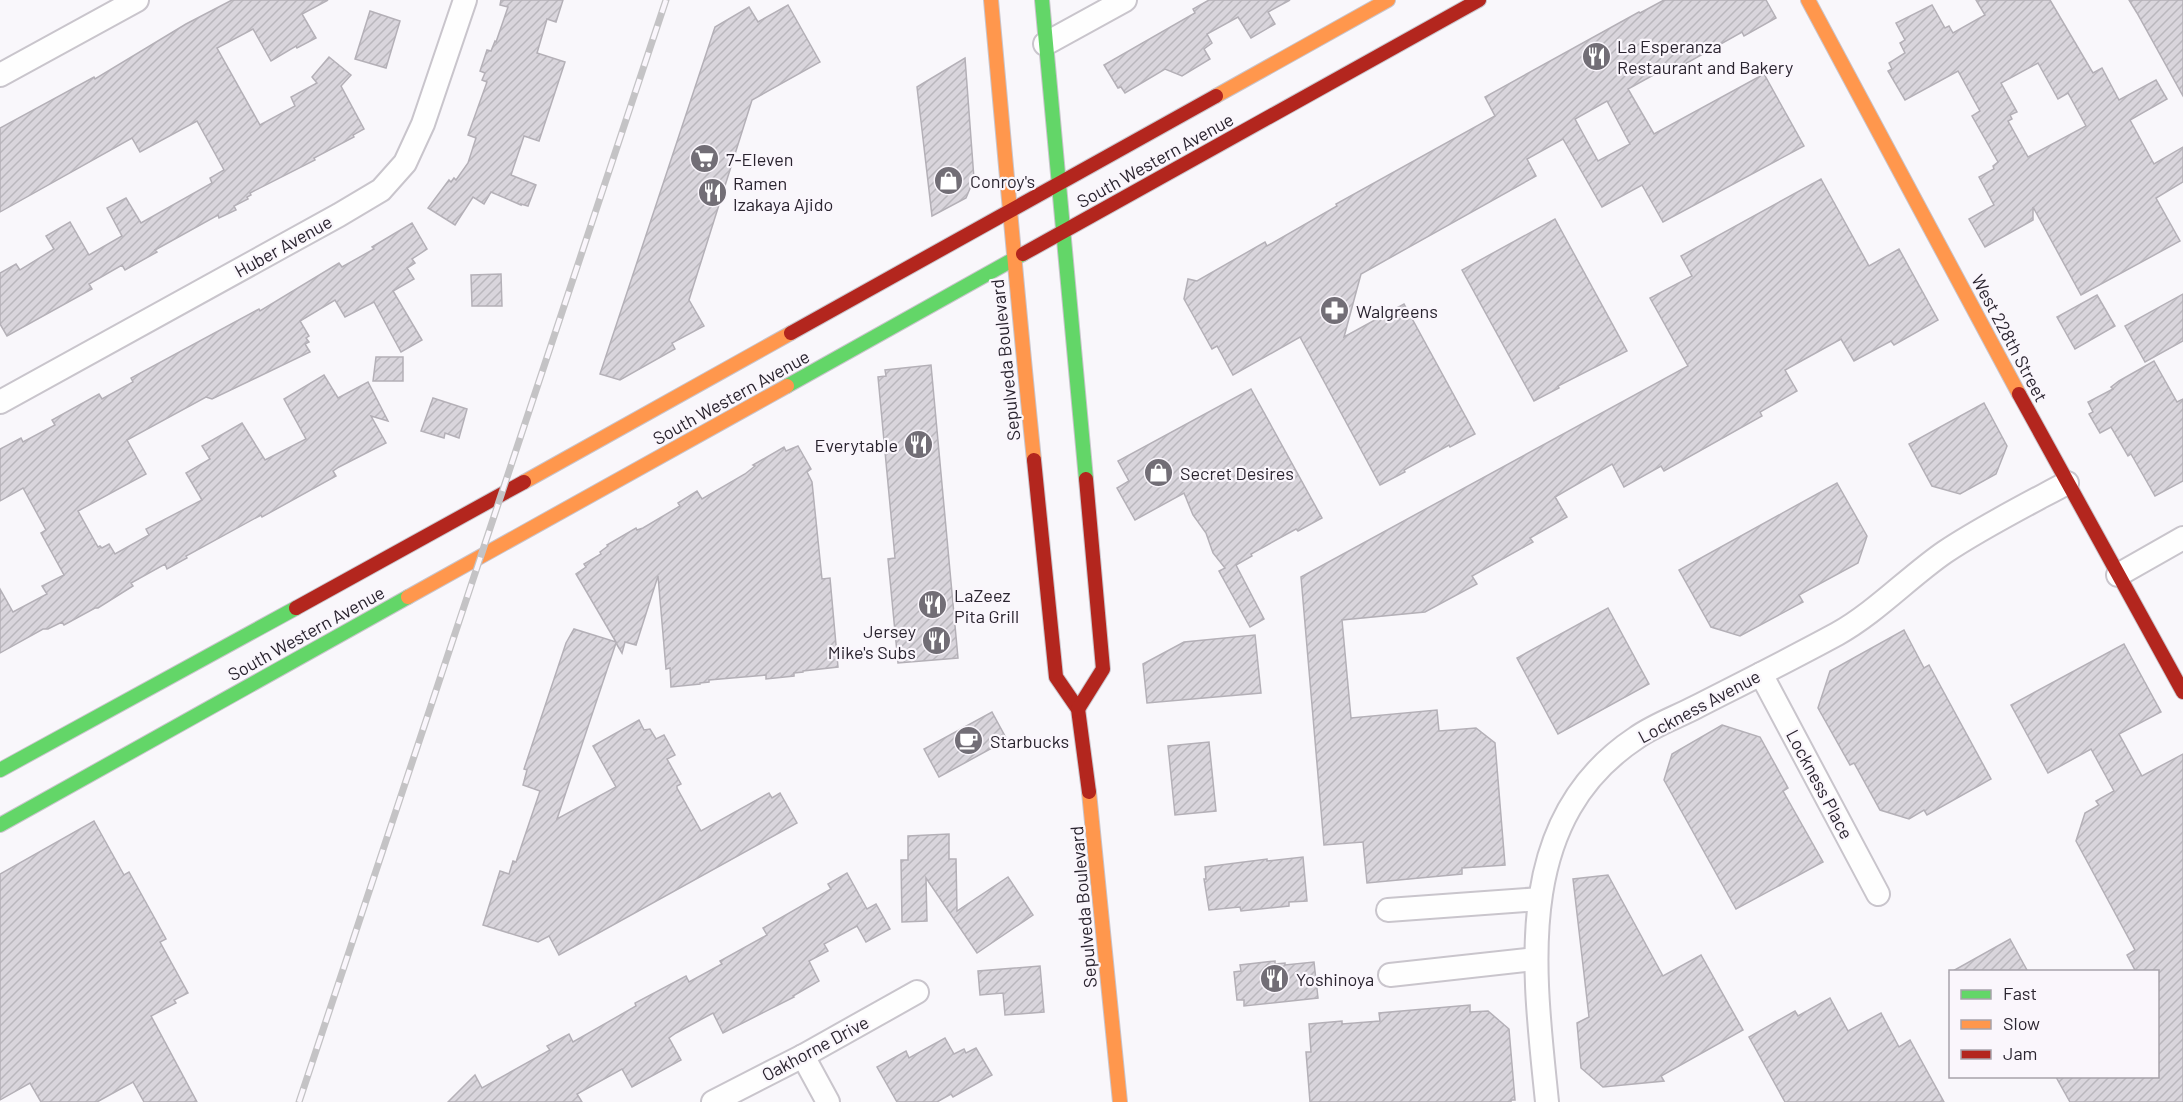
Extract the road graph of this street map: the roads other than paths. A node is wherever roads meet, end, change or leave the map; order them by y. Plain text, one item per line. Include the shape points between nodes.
1 (137, 0) edge
2 (465, 0) edge
3 (991, 0) edge
4 (1042, 0) edge
5 (1125, 0) edge
6 (1388, 0) edge
7 (1479, 0) edge
8 (1808, 0) edge
9 (1046, 44) junction
10 (0, 75) edge
11 (1059, 186) junction
12 (1011, 212) junction
13 (1062, 233) junction
14 (1013, 261) junction
15 (0, 402) edge
16 (2067, 483) junction
17 (2183, 538) edge
18 (2118, 575) junction
19 (1761, 674) junction
20 (2183, 692) edge
21 (1077, 709) junction
22 (0, 770) edge
23 (0, 825) edge
24 (1878, 894) dead end
25 (1539, 899) junction
26 (1388, 910) dead end
27 (1535, 959) junction
28 (1390, 975) dead end
29 (917, 992) dead end
30 (803, 1056) junction
31 (713, 1102) edge
32 (828, 1102) edge
33 (1120, 1102) edge
34 (1547, 1102) edge

1 - 10 street
2 - 15 street, Huber Avenue via 423,124 405,163 381,190
3 - 12 main road, Sepulveda Boulevard
4 - 9 main road
5 - 9 street
6 - 11 main road, South Western Avenue
7 - 13 main road, South Western Avenue
8 - 16 main road, West 228th Street
9 - 11 main road
11 - 12 main road, South Western Avenue
11 - 13 main road
12 - 14 main road, Sepulveda Boulevard
12 - 22 main road, South Western Avenue
13 - 14 main road, South Western Avenue
13 - 21 main road via 1102,669
14 - 21 main road, Sepulveda Boulevard via 1056,677
14 - 23 main road, South Western Avenue
16 - 18 main road, West 228th Street
16 - 19 street, Lockness Avenue via 1945,553 1840,632
17 - 18 street
18 - 20 main road, West 228th Street
19 - 24 street, Lockness Place
19 - 25 street, Lockness Avenue via 1637,737 1601,765 1576,795 1557,833
21 - 33 main road, Sepulveda Boulevard via 1095,829
25 - 26 street
25 - 27 street, Lockness Avenue
27 - 28 street
27 - 34 street, Lockness Avenue
29 - 30 street, Oakhorne Drive
30 - 31 street, Oakhorne Drive
30 - 32 street

